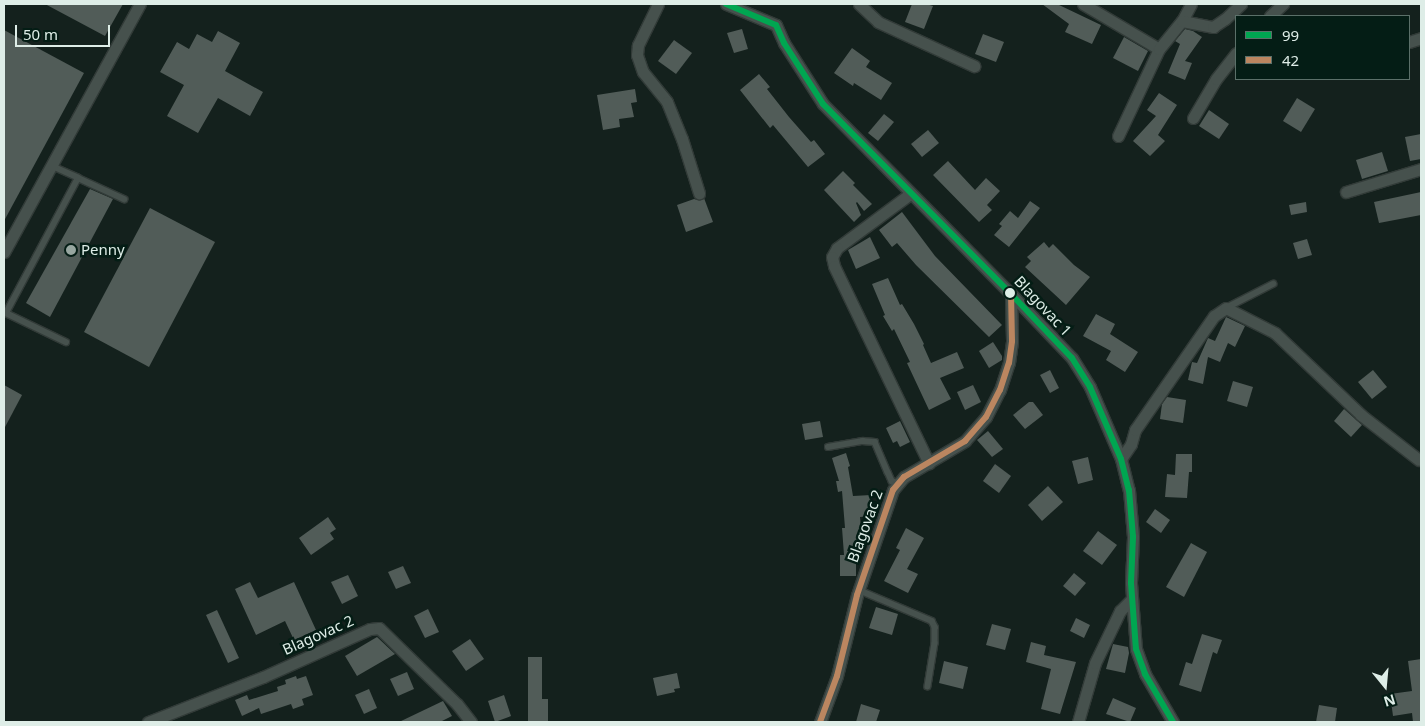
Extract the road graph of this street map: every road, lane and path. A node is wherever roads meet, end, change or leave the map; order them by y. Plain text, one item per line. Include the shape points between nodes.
1 (140, 4) edge
2 (658, 4) edge
3 (726, 4) edge
4 (859, 4) edge
5 (1083, 4) edge
6 (1191, 4) edge
7 (1241, 4) edge
8 (1283, 4) edge
9 (1271, 15) edge
10 (1182, 21) junction
11 (1159, 49) junction
12 (1235, 54) edge
13 (974, 66) dead end
14 (1193, 118) dead end
15 (1118, 136) dead end
16 (51, 166) junction
17 (1421, 169) edge
18 (78, 178) junction
19 (1346, 192) dead end
20 (699, 193) dead end
21 (910, 194) junction
22 (124, 199) dead end
23 (4, 252) edge
24 (1273, 284) dead end
25 (1011, 294) junction
26 (1226, 308) junction
27 (5, 313) edge
28 (66, 342) dead end
29 (828, 447) dead end
30 (1121, 459) junction
31 (1419, 460) dead end
32 (929, 463) junction
33 (897, 483) junction
34 (859, 590) junction
35 (1132, 599) junction
36 (928, 686) dead end
37 (148, 722) edge
38 (472, 722) edge
39 (820, 722) edge
40 (1078, 722) edge
41 (1172, 722) edge

1 - 16 street
2 - 20 street via 638,45 637,55 643,72 667,102
3 - 21 street, Blagovac 1 via 776,25 823,104
4 - 13 street via 878,22
5 - 11 street
6 - 10 street
7 - 10 street via 1226,20 1213,27
8 - 9 street
10 - 11 street
11 - 15 street
12 - 14 street
16 - 18 lane
16 - 23 street
17 - 19 street
18 - 22 lane
18 - 27 lane
21 - 25 street, Blagovac 1
21 - 32 street via 836,248 832,257
24 - 26 lane
25 - 30 street, Blagovac 1 via 1072,358 1090,387
25 - 32 street, Blagovac 2 via 1012,340 1000,390 986,417 965,441
26 - 30 street via 1214,316 1135,430
26 - 31 street via 1275,333 1361,415
27 - 28 lane
29 - 33 lane via 875,442 890,476
30 - 35 street, Blagovac 1 via 1130,499 1133,537
32 - 33 street, Blagovac 2
33 - 34 street, Blagovac 2
34 - 36 lane via 932,621 935,643
34 - 39 street, Blagovac 2 via 837,676
35 - 40 street via 1120,611 1095,663
35 - 41 street, Blagovac 1 via 1136,649 1148,680
37 - 38 street, Blagovac 2 via 379,628

